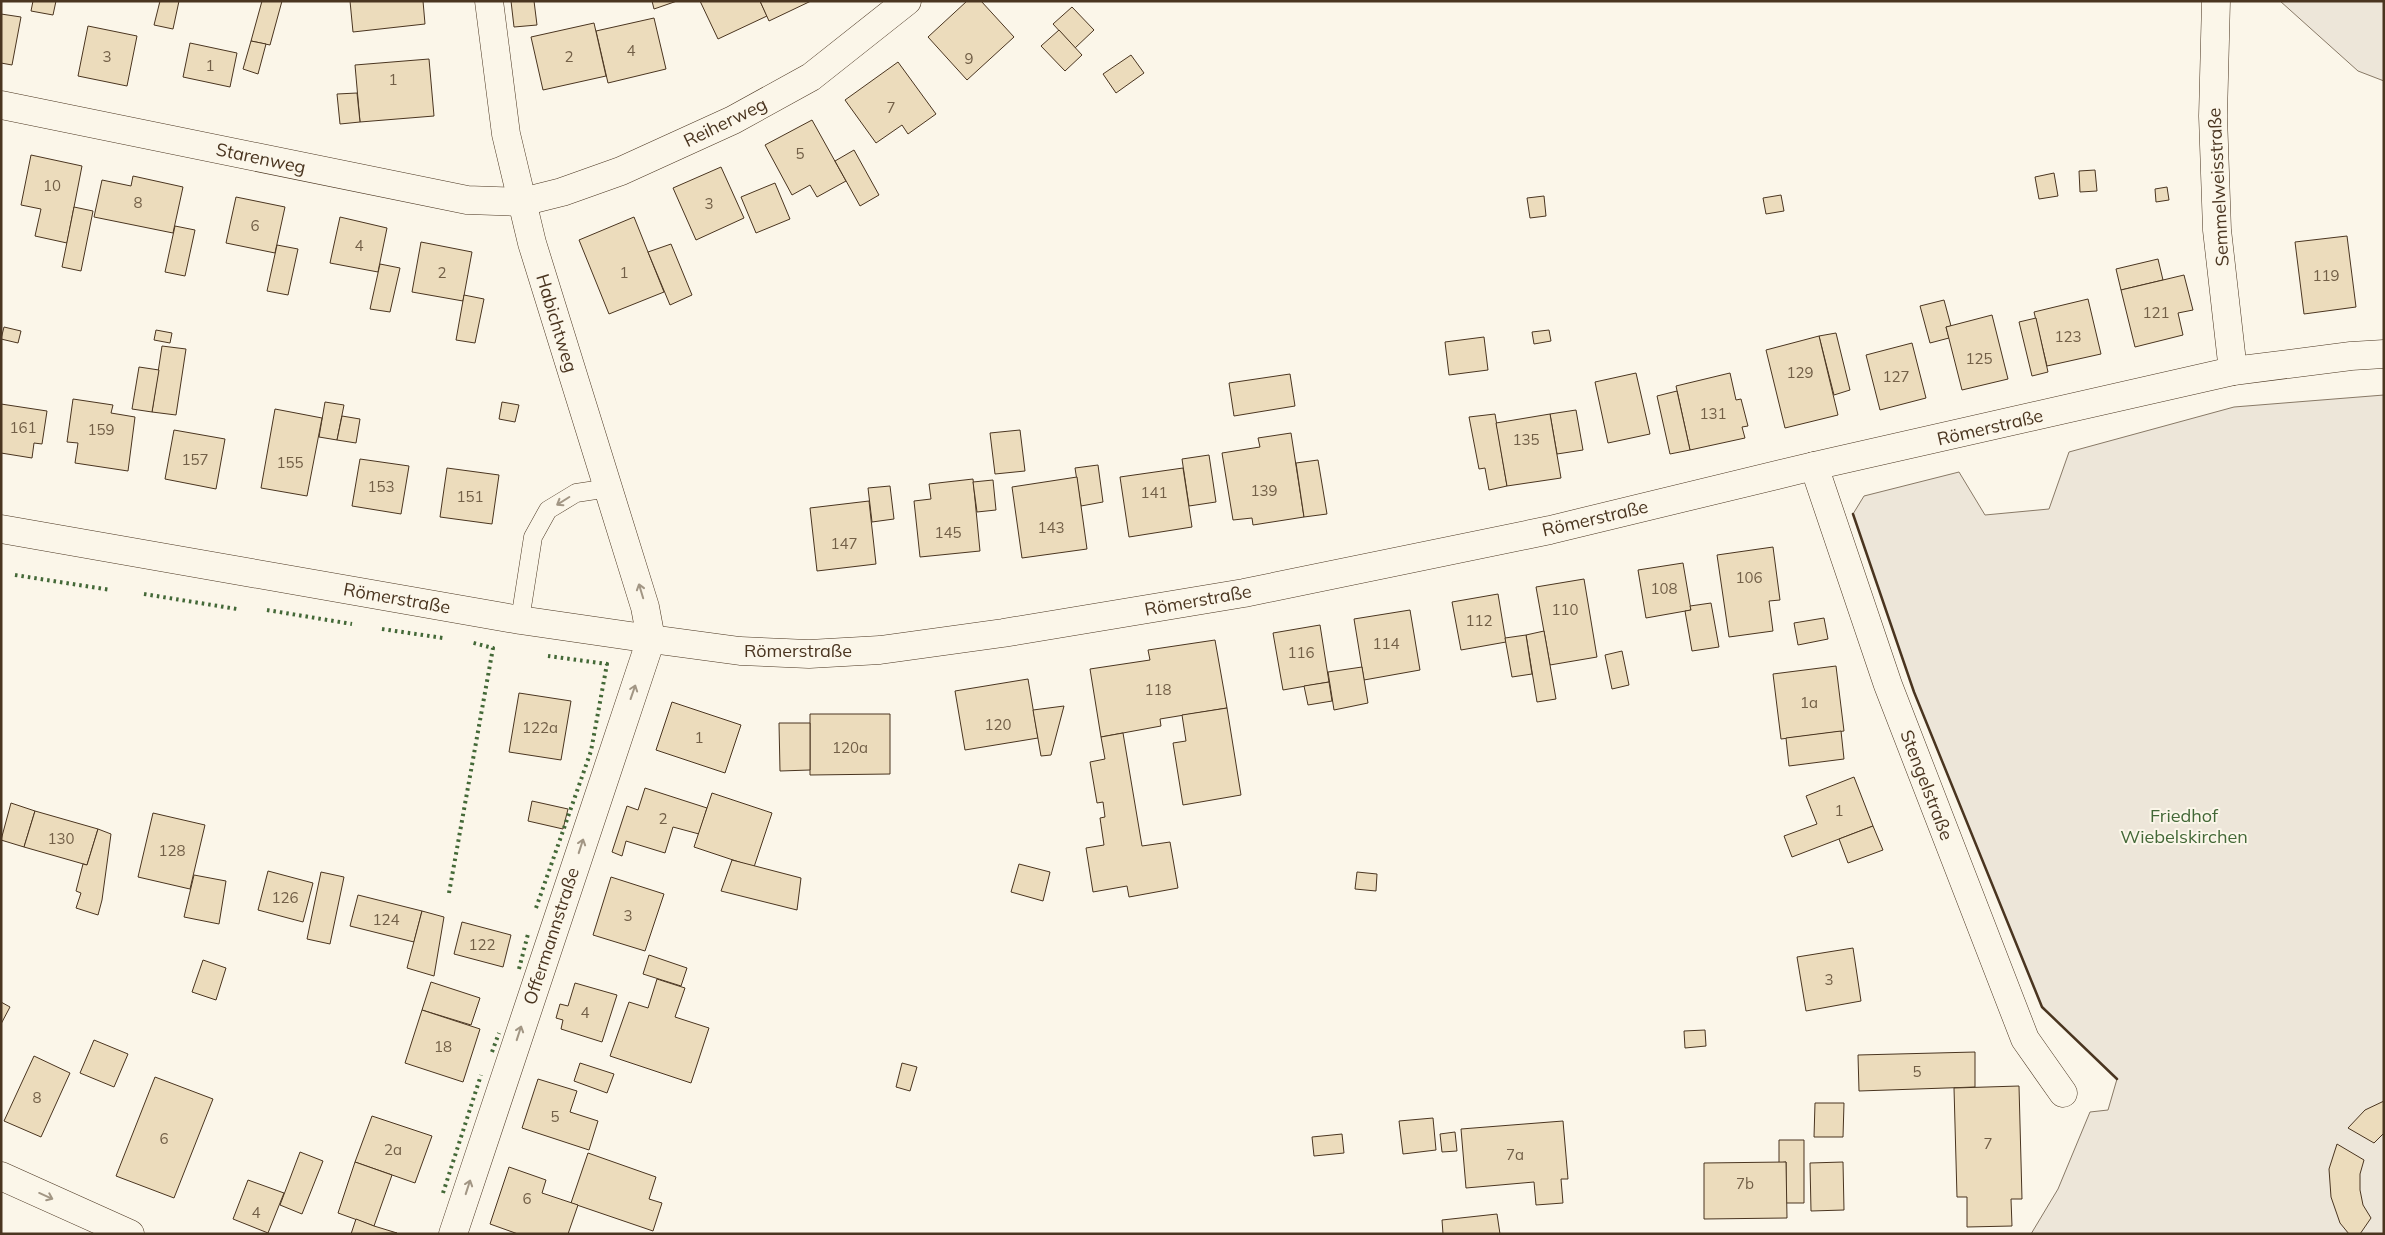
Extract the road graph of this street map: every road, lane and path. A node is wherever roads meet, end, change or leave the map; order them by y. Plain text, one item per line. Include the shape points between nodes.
1 (489, 1) edge
2 (907, 1) edge
3 (2216, 1) edge
4 (1, 105) edge
5 (522, 202) junction
6 (2384, 354) edge
7 (2233, 371) junction
8 (1814, 466) junction
9 (609, 488) junction
10 (1, 529) edge
11 (520, 620) junction
12 (651, 639) junction
13 (2064, 1092) dead end
14 (1, 1176) edge
15 (130, 1234) edge
16 (453, 1234) edge

1 - 5 street, Habichtweg via 506,134
2 - 5 street, Reiherweg via 811,77 733,120 621,171
3 - 7 street, Semmelweisstraße via 2213,116 2217,230
4 - 5 street, Starenweg via 466,200
5 - 9 street, Habichtweg
6 - 7 street, Römerstraße
7 - 8 street, Römerstraße
8 - 12 street, Römerstraße via 1550,530 1244,593 1003,633 880,650 809,654 740,651
8 - 13 street, Stengelstraße via 1888,685 2025,1038
9 -> 11 lane via 576,493 548,510 533,537
12 -> 9 street, Habichtweg via 645,607
10 - 11 street, Römerstraße
11 - 12 street, Römerstraße
16 -> 12 street, Offermannstraße
14 -> 15 street

